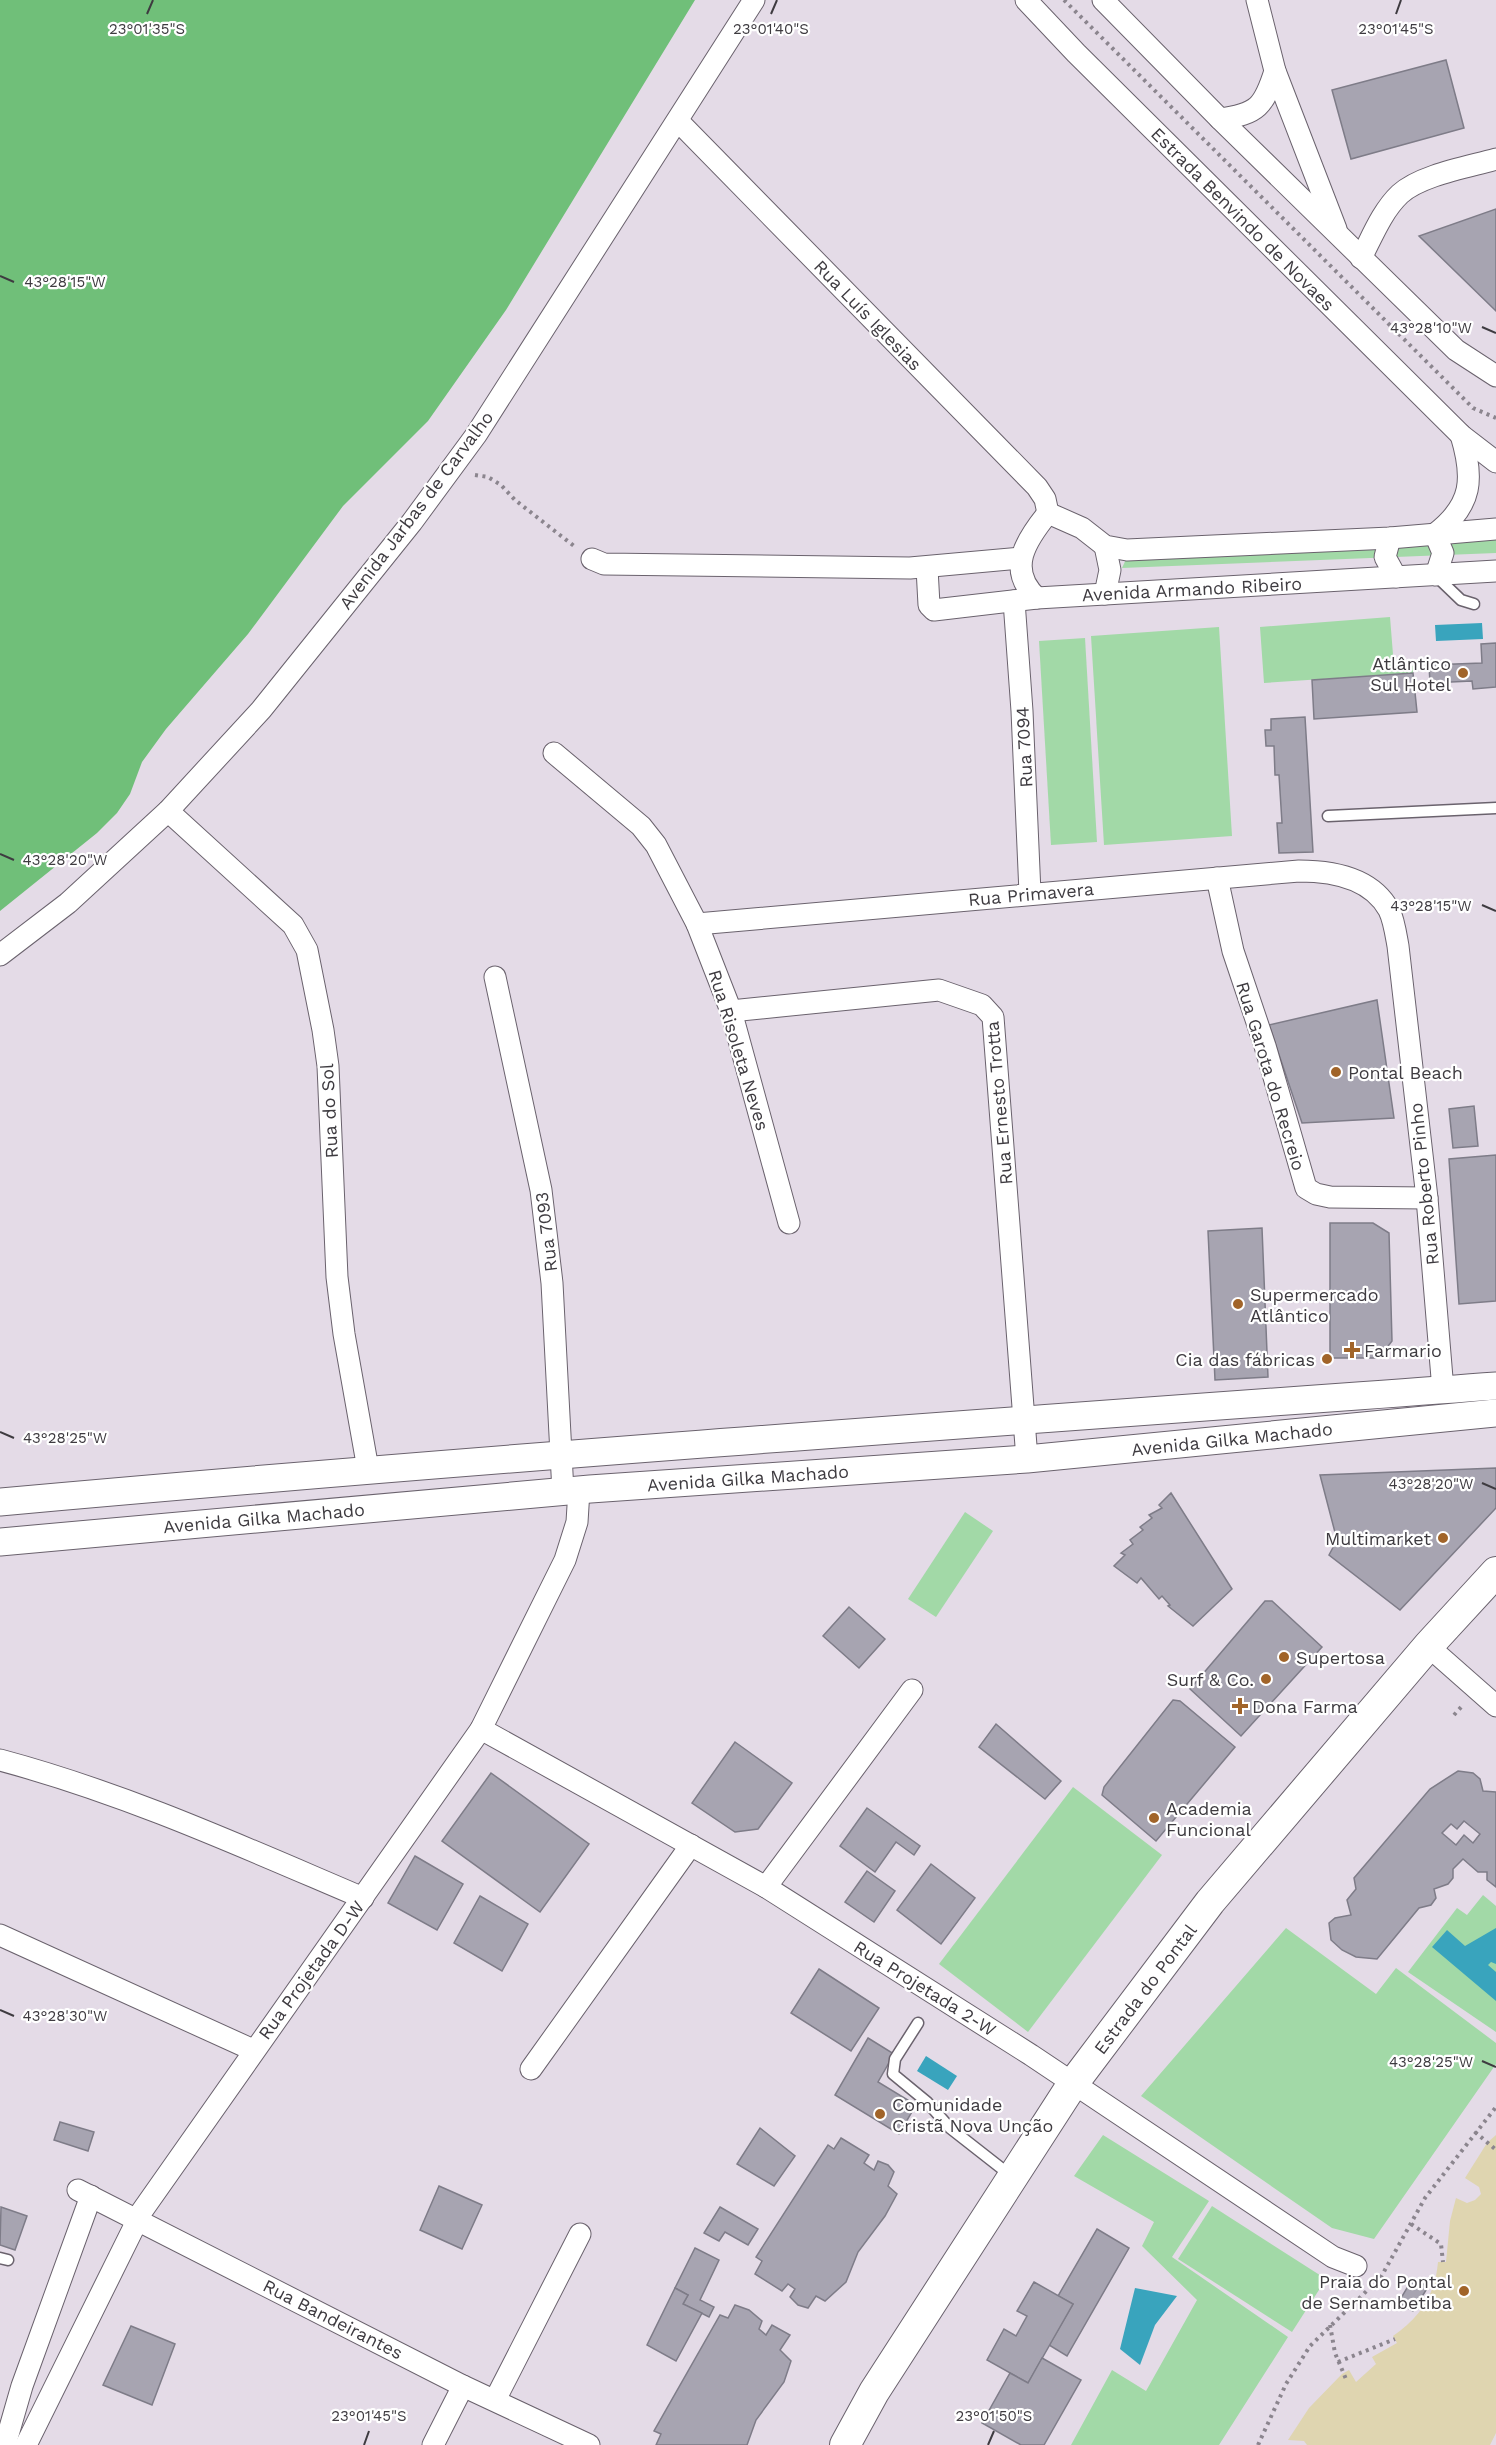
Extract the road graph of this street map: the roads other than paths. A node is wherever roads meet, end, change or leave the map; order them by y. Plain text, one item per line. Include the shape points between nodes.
1 (754, 0) edge
2 (1026, 0) edge
3 (1103, 0) edge
4 (1257, 0) edge
5 (1275, 70) junction
6 (1220, 119) junction
7 (678, 121) junction
8 (1496, 159) edge
9 (1339, 235) junction
10 (1361, 258) junction
11 (1496, 376) edge
12 (1461, 435) junction
13 (1496, 462) edge
14 (1048, 513) junction
15 (1496, 529) edge
16 (1435, 534) junction
17 (1390, 538) junction
18 (1105, 546) junction
19 (1021, 558) junction
20 (592, 559) road end
21 (927, 568) junction
22 (1496, 571) edge
23 (1436, 576) junction
24 (1396, 577) junction
25 (1105, 594) junction
26 (1037, 598) junction
27 (1014, 601) junction
28 (1474, 604) dead end
29 (554, 753) dead end
30 (1496, 808) edge
31 (168, 811) junction
32 (1328, 816) dead end
33 (1217, 878) junction
34 (1363, 884) joint
35 (1030, 894) junction
36 (697, 924) junction
37 (0, 955) edge
38 (495, 977) dead end
39 (731, 1011) junction
40 (1427, 1198) junction
41 (789, 1223) dead end
42 (1496, 1386) edge
43 (1443, 1390) junction
44 (1496, 1413) edge
45 (1024, 1420) junction
46 (562, 1455) junction
47 (1027, 1459) junction
48 (368, 1469) junction
49 (571, 1491) junction
50 (0, 1502) edge
51 (0, 1542) edge
52 (1496, 1572) edge
53 (1428, 1646) junction
54 (912, 1690) dead end
55 (1496, 1706) edge
56 (481, 1729) junction
57 (0, 1760) edge
58 (691, 1845) junction
59 (766, 1887) junction
60 (363, 1898) junction
61 (0, 1935) edge
62 (918, 2023) dead end
63 (254, 2050) junction
64 (531, 2069) dead end
65 (1072, 2085) junction
66 (1013, 2177) junction
67 (137, 2219) junction
68 (580, 2234) dead end
69 (1356, 2266) dead end
70 (464, 2386) junction
71 (495, 2400) junction
72 (5, 2445) edge
73 (26, 2445) edge
74 (433, 2445) edge
75 (589, 2445) edge
76 (845, 2445) edge

1 - 7 street, Avenida Jarbas de Carvalho
2 - 12 street, Estrada Benvindo de Novaes
3 - 6 street
4 - 5 street
5 - 6 street via 1268,94 1256,109
5 - 9 street
6 - 9 street
7 - 14 street, Rua Luís Iglesias via 1037,487
7 - 31 street, Avenida Jarbas de Carvalho via 476,435 261,710
8 - 10 street via 1428,179 1401,193
9 - 10 street
10 - 11 street via 1456,350
12 - 13 street, Estrada Benvindo de Novaes
12 - 16 street via 1469,460 1467,492 1450,522
14 - 18 street via 1082,528
14 - 19 street
15 - 16 street
16 - 17 street
16 - 23 street via 1443,553
17 - 18 street via 1152,550
17 - 24 street via 1385,557
18 - 25 street via 1110,570
19 - 21 street
19 - 26 street via 1022,581
20 - 21 street via 603,564
21 - 27 street, Avenida Armando Ribeiro via 931,609
22 - 23 street, Avenida Armando Ribeiro
23 - 24 street, Avenida Armando Ribeiro
23 - 28 lane via 1461,600
24 - 25 street, Avenida Armando Ribeiro
25 - 26 street, Avenida Armando Ribeiro
26 - 27 street, Avenida Armando Ribeiro
27 - 35 street, Rua 7094
29 - 36 street, Rua Risoleta Neves via 641,826 656,845
30 - 32 lane
31 - 37 street, Avenida Jarbas de Carvalho via 68,903
31 - 48 street, Rua do Sol via 293,925 306,950 328,1066 342,1322
33 - 34 street, Rua Primavera via 1321,871
33 - 35 street, Rua Primavera
33 - 40 street, Rua Garota do Recreio via 1233,951 1306,1188 1330,1197
34 - 40 street, Rua Roberto Pinho via 1390,911 1398,946
35 - 36 street, Rua Primavera
36 - 39 street, Rua Risoleta Neves
38 - 46 street, Rua 7093 via 541,1190 552,1283
39 - 41 street, Rua Risoleta Neves
39 - 45 street, Rua Ernesto Trotta via 939,990 982,1005 993,1017
40 - 43 street, Rua Roberto Pinho
42 - 43 street, Avenida Gilka Machado
43 - 45 street, Avenida Gilka Machado
44 - 47 street, Avenida Gilka Machado
45 - 46 street, Avenida Gilka Machado
45 - 47 street, Rua Ernesto Trotta
46 - 48 street, Avenida Gilka Machado
46 - 49 street, Rua 7093
47 - 49 street, Avenida Gilka Machado
48 - 50 street, Avenida Gilka Machado
49 - 51 street, Avenida Gilka Machado
49 - 56 street, Rua Projetada D-W via 577,1522 565,1560
52 - 53 main road, Estrada do Pontal
53 - 55 street
53 - 65 main road, Estrada do Pontal via 1210,1902
54 - 59 street
56 - 58 street, Rua Projetada 2-W
56 - 60 street, Rua Projetada D-W
57 - 60 street via 141,1804
58 - 59 street, Rua Projetada 2-W
58 - 64 street
59 - 65 street, Rua Projetada 2-W
60 - 63 street, Rua Projetada D-W
61 - 63 street
62 - 66 lane via 895,2059 892,2074 927,2102 950,2128
63 - 67 street, Rua Projetada D-W
65 - 66 main road, Estrada do Pontal
65 - 69 street, Rua Projetada 2-W via 1333,2257
66 - 76 main road, Estrada do Pontal via 874,2392
67 - 70 street, Rua Bandeirantes
67 - 72 street, Rua Bandeirantes via 85,2193
67 - 73 street, Rua Projetada D-W
68 - 71 street
70 - 71 street, Rua Bandeirantes
70 - 74 street
71 - 75 street, Rua Bandeirantes

